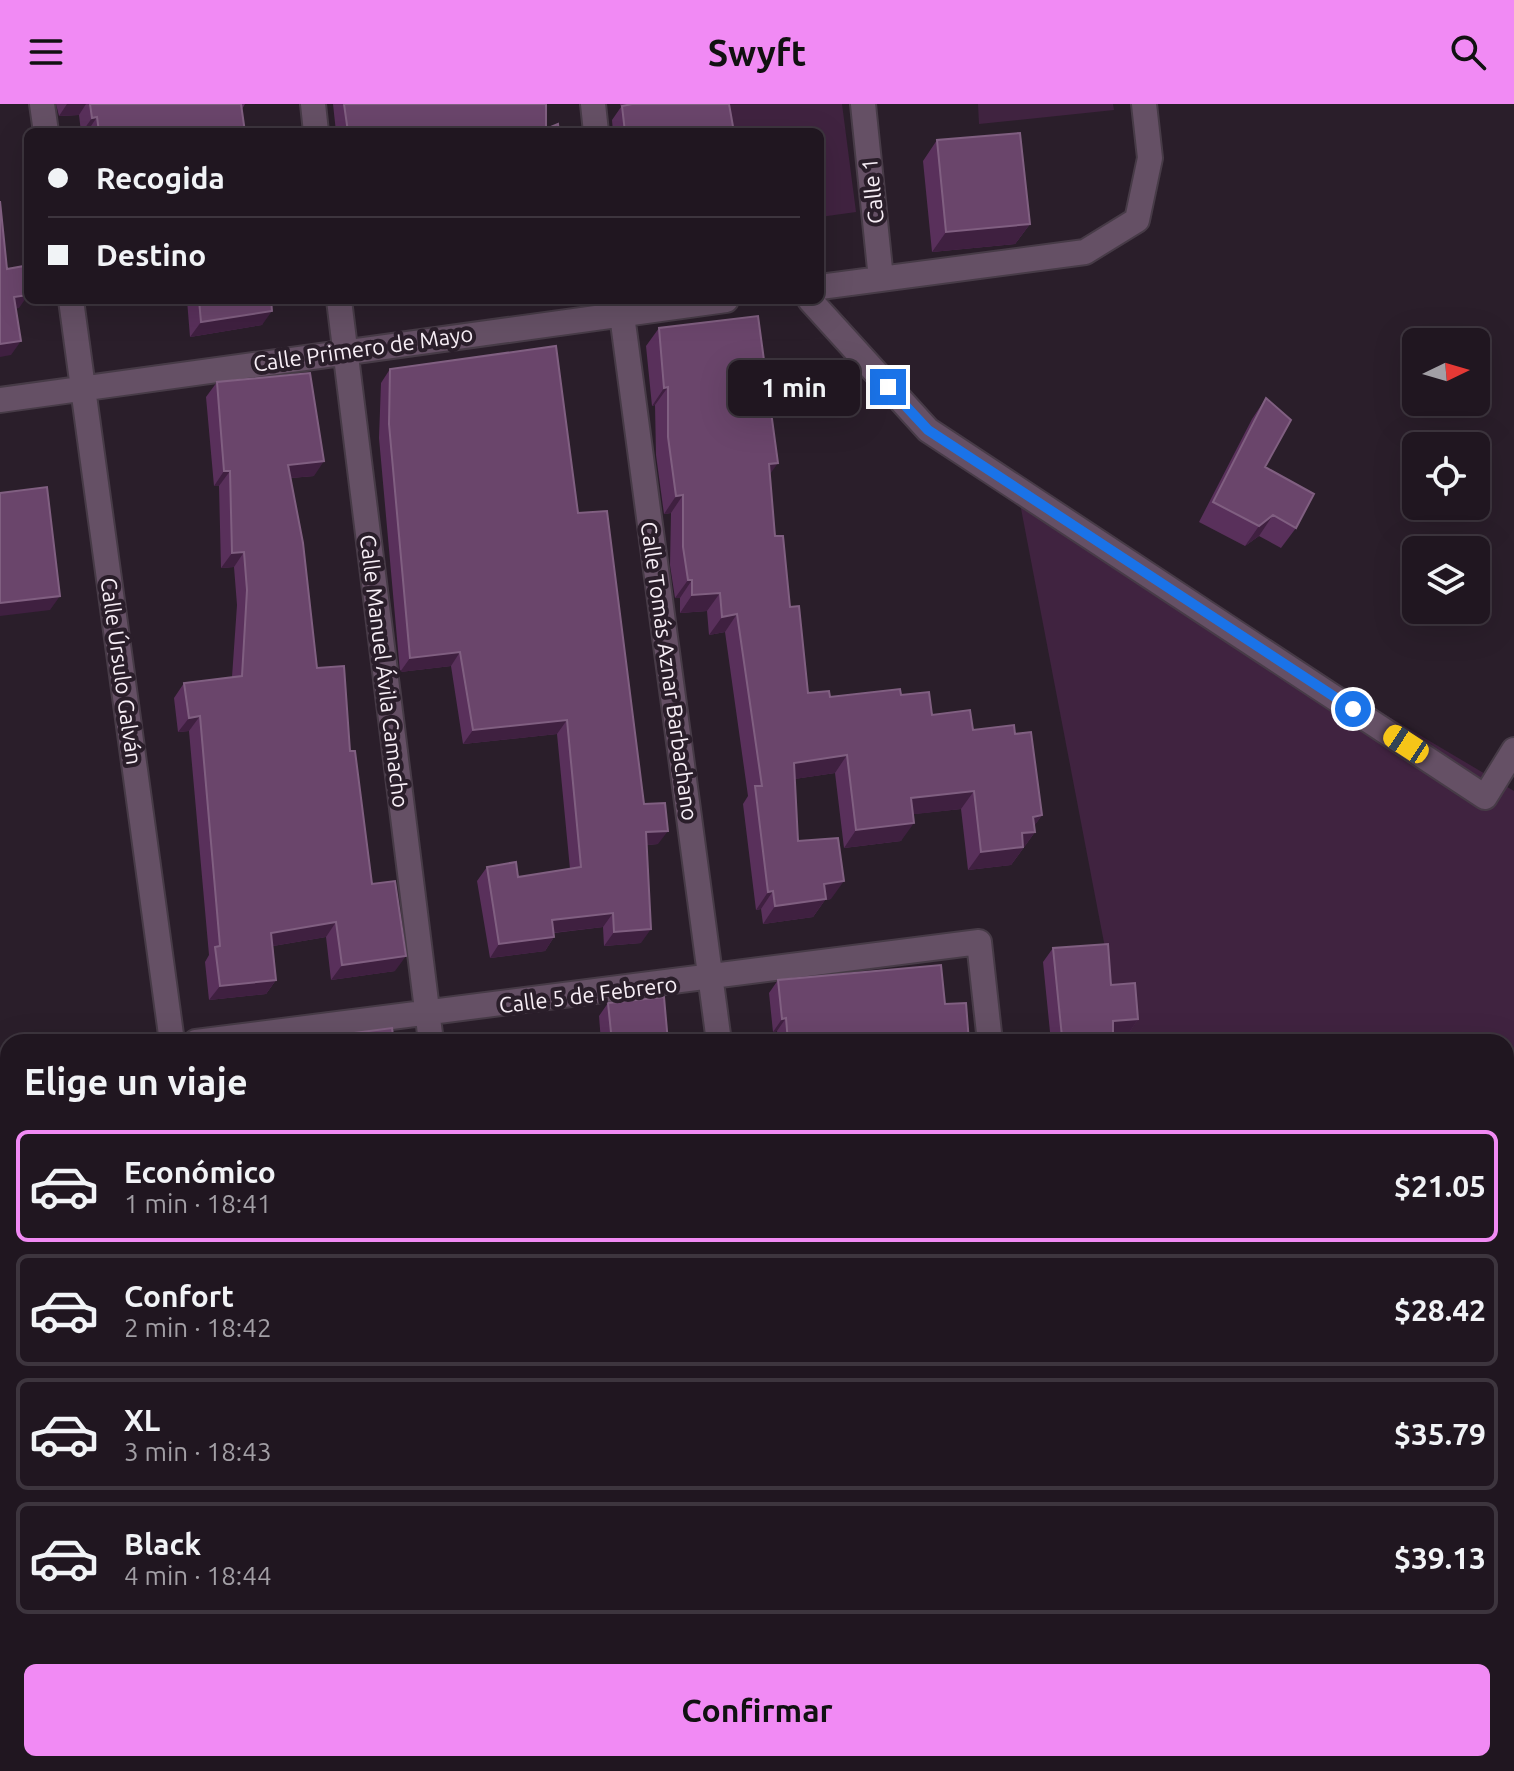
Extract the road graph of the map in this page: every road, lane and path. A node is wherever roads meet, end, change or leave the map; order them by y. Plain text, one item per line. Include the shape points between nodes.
1 (42, 104) edge
2 (313, 104) edge
3 (593, 104) edge
4 (863, 104) edge
5 (1144, 104) edge
6 (45, 128) edge
7 (316, 128) edge
8 (596, 128) edge
9 (881, 279) junction
10 (824, 286) edge
11 (72, 304) edge
12 (339, 304) edge
13 (666, 304) edge
14 (814, 304) edge
15 (621, 307) edge
16 (345, 351) junction
17 (84, 386) junction
18 (0, 400) edge
19 (1514, 750) edge
20 (711, 978) junction
21 (428, 1015) junction
22 (171, 1034) edge
23 (265, 1034) edge
24 (430, 1034) edge
25 (718, 1034) edge
26 (989, 1034) edge

1 - 6 street
2 - 7 street
3 - 8 street
4 - 9 street, Calle 1
5 - 9 street via 1150,158 1137,220 1085,252
9 - 10 street
11 - 17 street, Calle Úrsulo Galván
12 - 16 street, Calle Manuel Ávila Camacho
13 - 15 street, Calle Primero de Mayo
14 - 19 street via 928,430 1485,797
15 - 16 street, Calle Primero de Mayo
15 - 20 street, Calle Tomás Aznar Barbachano
16 - 17 street, Calle Primero de Mayo
16 - 21 street, Calle Manuel Ávila Camacho
17 - 18 street, Calle Primero de Mayo
17 - 22 street, Calle Úrsulo Galván
20 - 21 street, Calle 5 de Febrero
20 - 25 street, Calle Tomás Aznar Barbachano
20 - 26 street, Calle 5 de Febrero via 979,942
21 - 23 street, Calle 5 de Febrero
21 - 24 street, Calle Manuel Ávila Camacho

